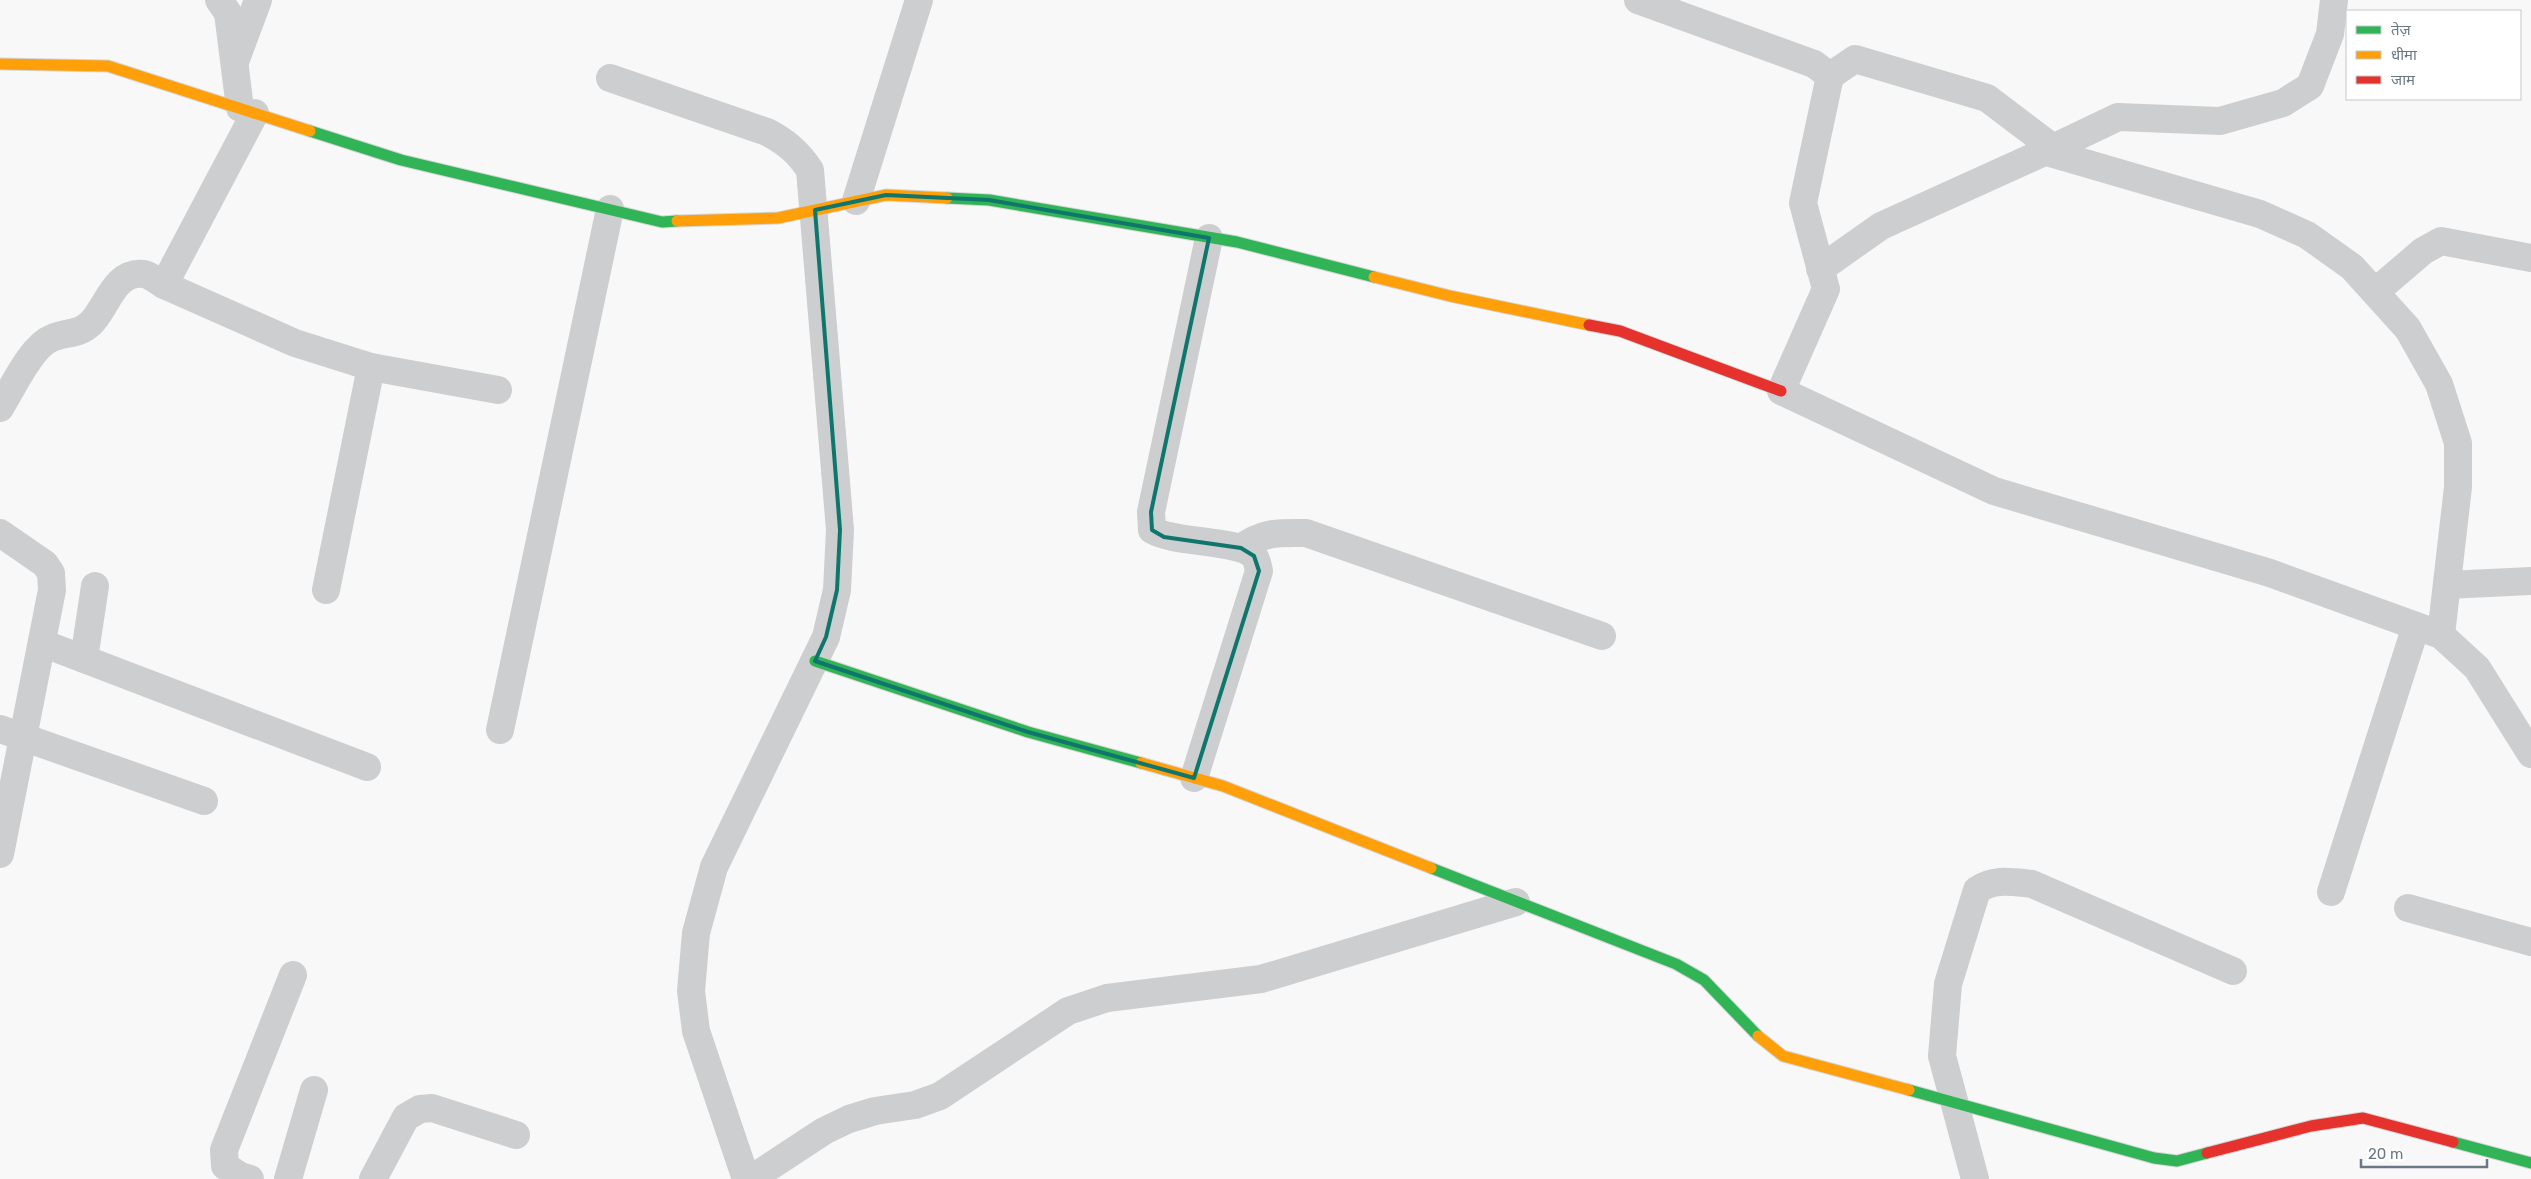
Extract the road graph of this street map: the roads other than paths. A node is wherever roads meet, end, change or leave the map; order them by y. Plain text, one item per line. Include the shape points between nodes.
1 (219, 0) edge
2 (258, 0) edge
3 (919, 0) edge
4 (1638, 0) edge
5 (2334, 0) edge
6 (234, 63) junction
7 (0, 64) edge
8 (1830, 76) junction
9 (610, 78) dead end
10 (247, 111) junction
11 (2050, 150) junction
12 (856, 201) junction
13 (610, 209) junction
14 (815, 210) junction
15 (1209, 238) junction
16 (2531, 258) edge
17 (1820, 269) junction
18 (164, 285) junction
19 (2375, 292) junction
20 (371, 367) junction
21 (498, 390) dead end
22 (1781, 391) junction
23 (0, 408) edge
24 (0, 534) edge
25 (1241, 548) junction
26 (2531, 580) edge
27 (2447, 585) junction
28 (95, 586) dead end
29 (326, 590) dead end
30 (2428, 631) junction
31 (1602, 636) dead end
32 (42, 643) junction
33 (84, 659) junction
34 (814, 661) junction
35 (500, 730) dead end
36 (11, 734) edge
37 (2531, 754) edge
38 (366, 768) dead end
39 (1194, 778) junction
40 (204, 801) dead end
41 (0, 854) edge
42 (2331, 892) dead end
43 (1516, 902) junction
44 (2408, 908) dead end
45 (2531, 942) edge
46 (2233, 971) dead end
47 (293, 975) dead end
48 (314, 1090) dead end
49 (1953, 1101) junction
50 (516, 1135) dead end
51 (2531, 1163) edge
52 (250, 1179) edge
53 (288, 1179) edge
54 (373, 1179) edge
55 (746, 1179) edge
56 (751, 1179) edge
57 (1975, 1179) edge

1 - 6 street via 228,13
2 - 6 street
3 - 12 street
4 - 8 street via 1814,64
5 - 11 street via 2330,34 2310,86 2283,103 2220,121 2118,117
6 - 10 street
7 - 10 street via 108,66
8 - 11 street via 1855,59 1988,98
8 - 17 street via 1803,203
9 - 14 street via 785,141 798,152 810,170
10 - 13 street via 401,160
10 - 18 street
11 - 17 street via 1881,226
11 - 19 street via 2260,214 2307,235 2352,267
12 - 14 street
12 - 15 street via 886,195 990,200
13 - 14 street via 662,222 778,218
13 - 35 street
14 - 34 street via 840,530 837,590 826,637
15 - 22 street via 1237,242 1450,296 1620,332
15 - 25 street via 1151,512 1152,530 1164,537
16 - 19 street via 2441,241 2423,251
17 - 22 street via 1826,289
18 - 20 street via 296,343
18 - 23 street via 144,274 129,276 116,285 92,322 81,331 52,338 40,345
19 - 27 street via 2408,328 2440,384 2458,443 2458,487
20 - 21 street
20 - 29 street
22 - 30 street via 1994,491 2270,572
24 - 32 street via 45,564 51,573 52,590
25 - 31 street via 1257,537 1275,533 1306,533
25 - 39 street via 1254,556 1259,571
26 - 27 street
27 - 30 street
28 - 33 street
30 - 37 street via 2476,668
30 - 42 street
32 - 33 street
32 - 36 street
33 - 38 street
34 - 39 street via 1028,732
34 - 55 street via 714,867 696,933 691,991 696,1031
36 - 40 street
36 - 41 street
39 - 43 street via 1223,786
43 - 49 street via 1676,964 1704,980 1765,1043 1783,1056
43 - 56 street via 1261,979 1107,998 1068,1012 940,1096 915,1105 849,1119 824,1131
44 - 45 street
46 - 49 street via 2032,884 1999,881 1986,884 1977,890 1948,984 1942,1056
47 - 52 street via 224,1150 225,1166
48 - 53 street
49 - 51 street via 2154,1158 2177,1161 2311,1126 2363,1118
49 - 57 street
50 - 54 street via 432,1108 420,1108 406,1117

